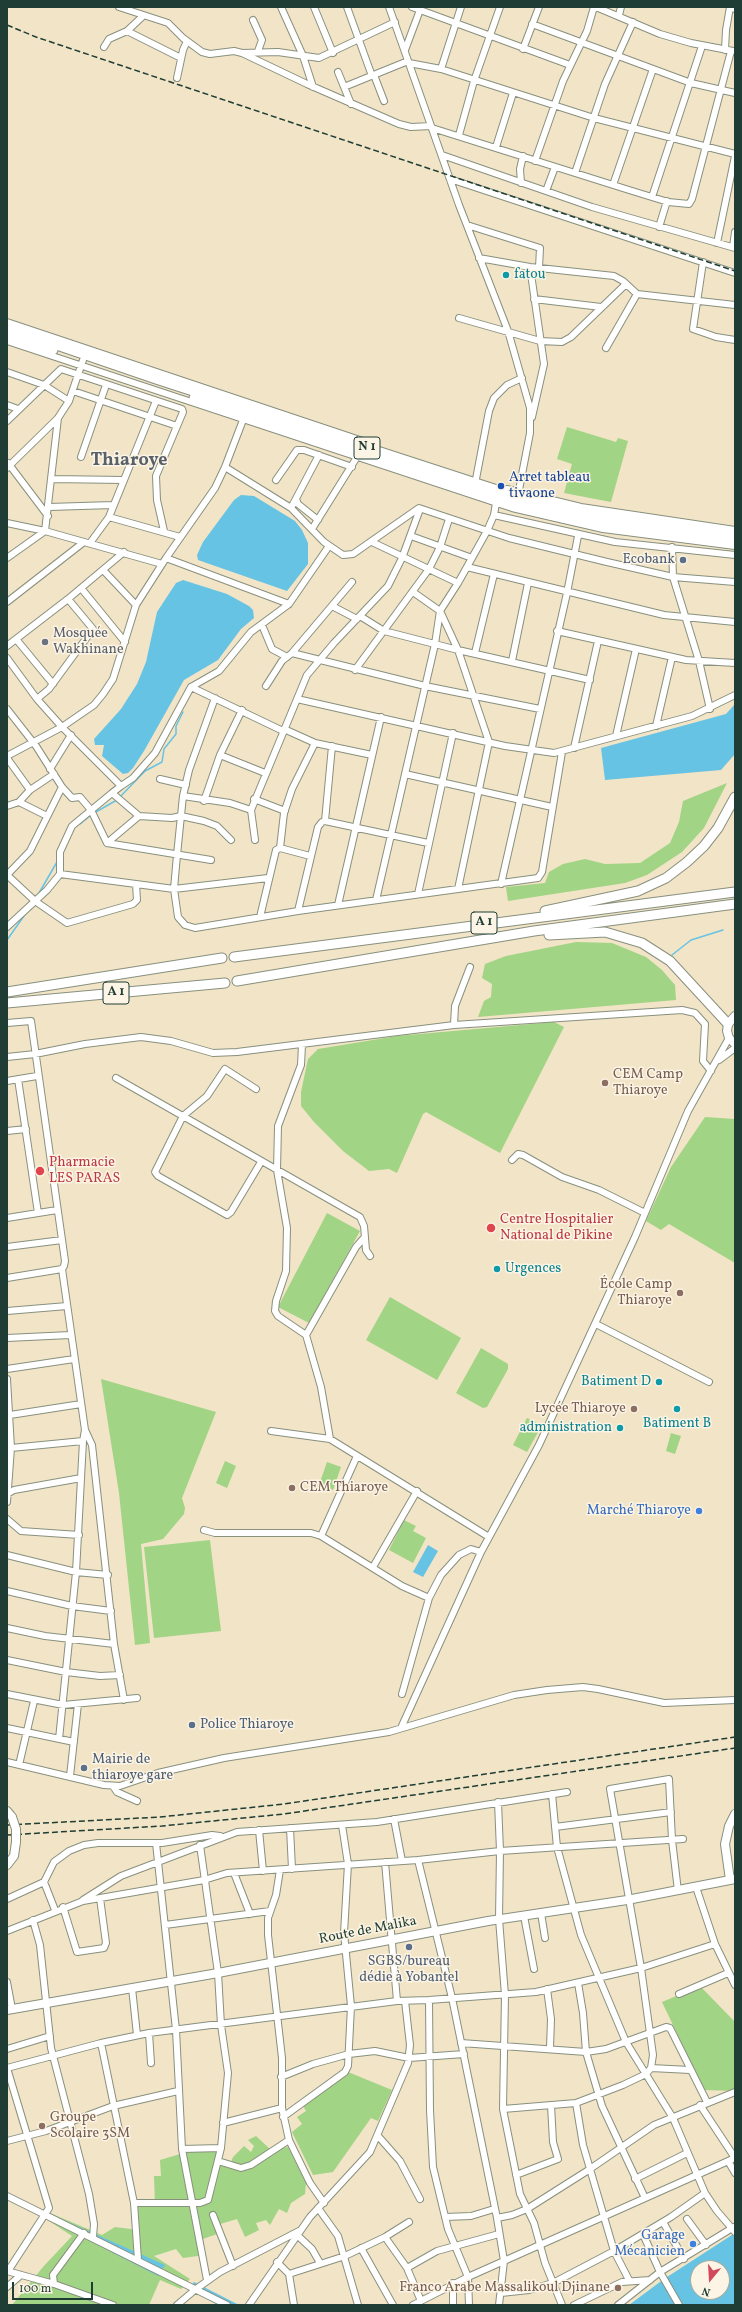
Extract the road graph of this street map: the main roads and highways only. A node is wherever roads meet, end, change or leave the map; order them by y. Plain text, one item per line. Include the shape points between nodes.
1 (7, 337) edge
2 (735, 536) edge
3 (735, 542) edge
4 (735, 797) edge
5 (735, 892) edge
6 (735, 904) edge
7 (535, 916) junction
8 (534, 931) junction
9 (234, 956) dead end
10 (222, 958) dead end
11 (237, 981) dead end
12 (225, 983) dead end
13 (7, 992) edge
14 (7, 1003) edge
15 (733, 1018) edge
16 (732, 1041) edge
17 (9, 1814) edge
18 (735, 1814) edge
19 (7, 1865) edge
20 (733, 1880) edge
21 (10, 2010) edge

1 - 2 highway, N 1 via 583,513
1 - 3 highway, N 1 via 469,492 567,516
4 - 7 highway via 712,837 696,855 666,878 638,891 547,910
5 - 7 highway, A 1
6 - 8 highway, A 1
7 - 9 highway, A 1
8 - 11 highway, A 1
8 - 15 highway via 548,935 605,932 642,943 670,961
10 - 13 highway, A 1
12 - 14 highway, A 1
15 - 16 main road
17 - 19 main road, bridge via 16,1829 16,1842 14,1856
18 - 20 main road via 725,1844
20 - 21 main road, Route de Malika via 628,1900 499,1919

